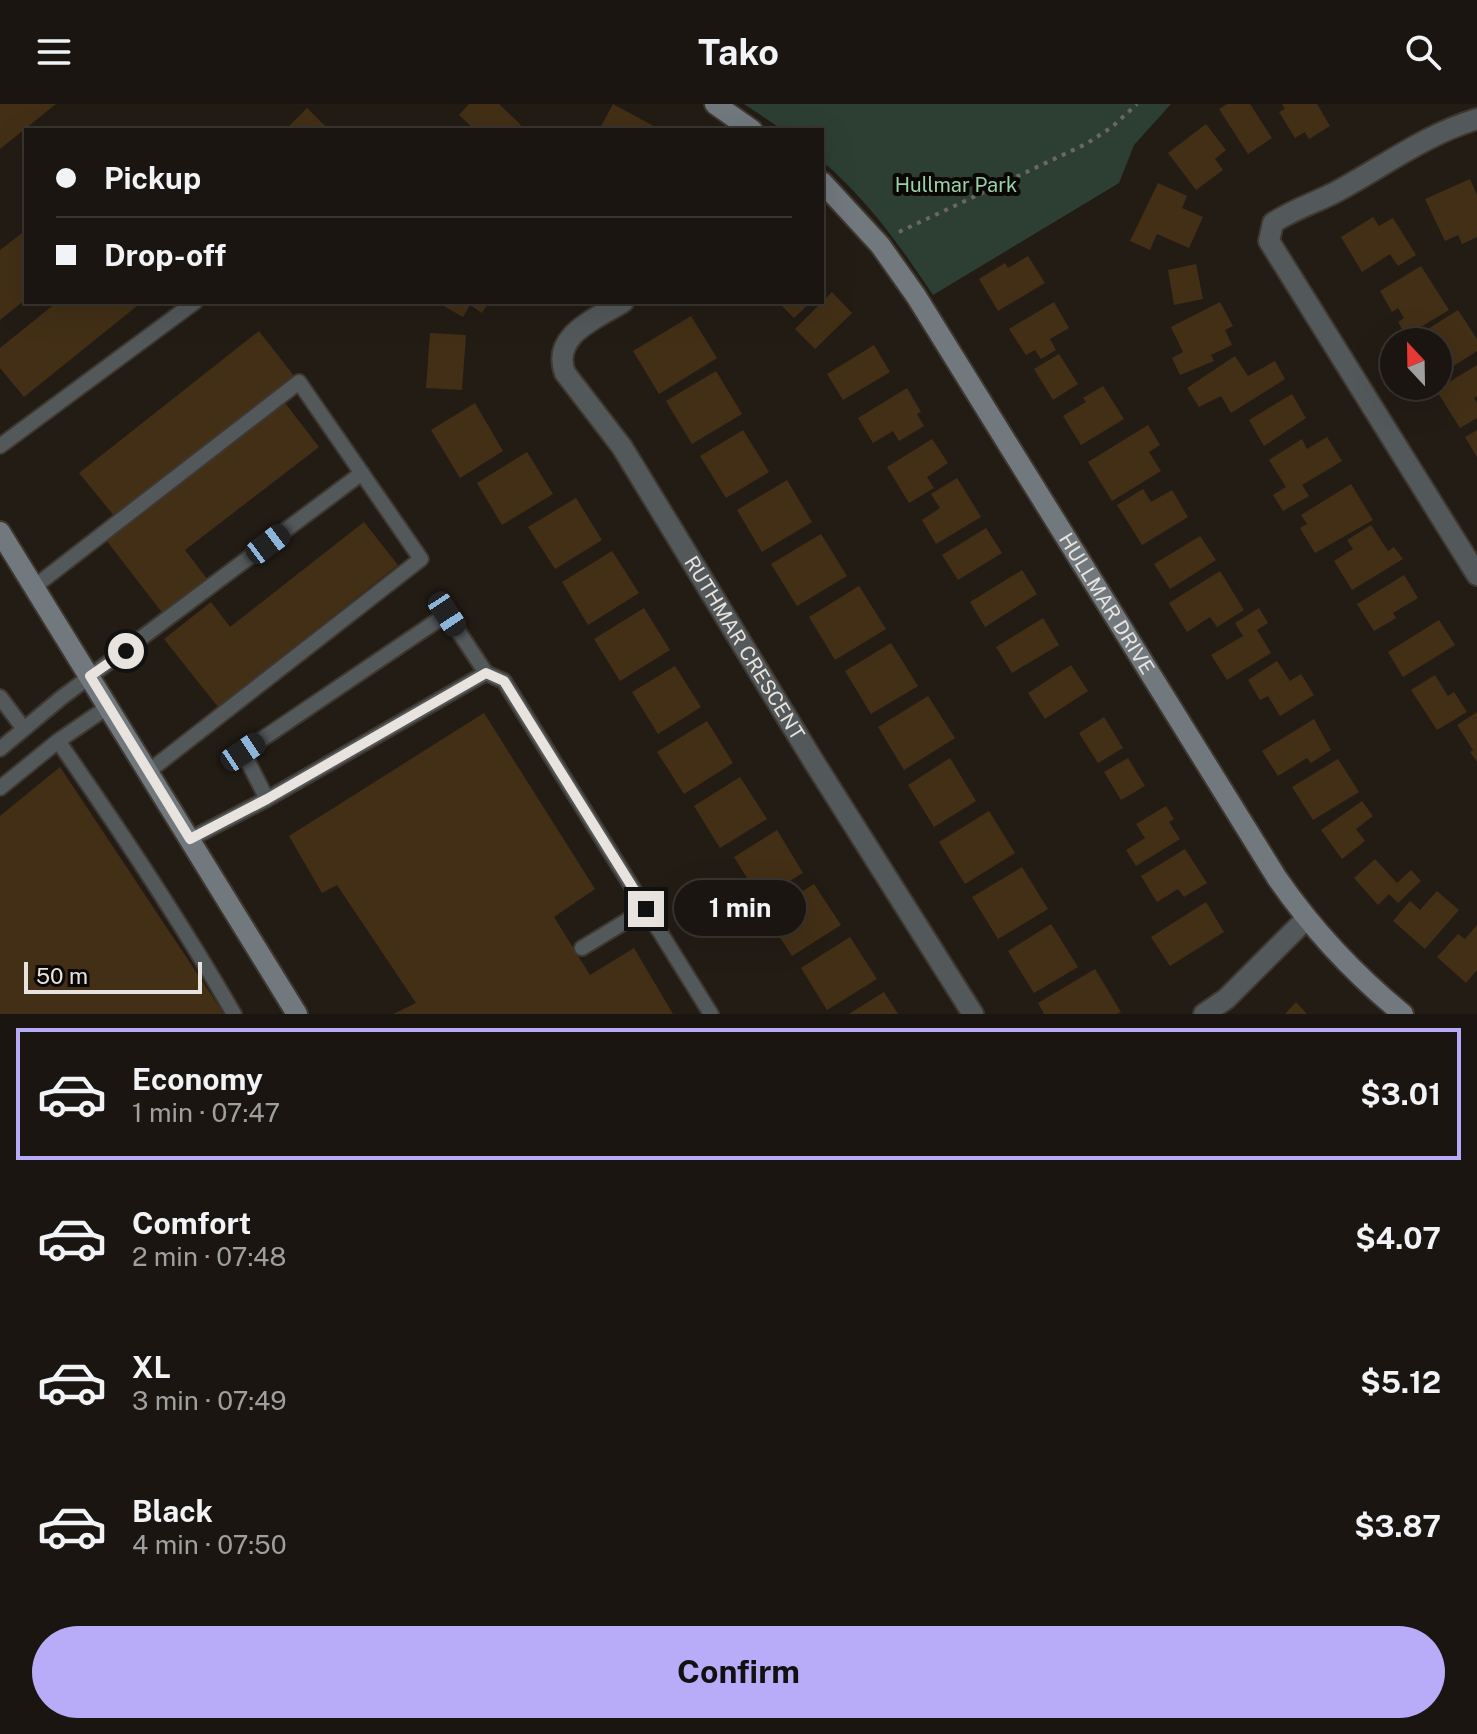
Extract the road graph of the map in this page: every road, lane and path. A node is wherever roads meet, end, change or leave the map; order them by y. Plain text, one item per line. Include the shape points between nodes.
1 (715, 104) edge
2 (1137, 104) edge
3 (1477, 119) edge
4 (746, 128) edge
5 (824, 184) edge
6 (880, 245) junction
7 (192, 304) edge
8 (620, 304) edge
9 (0, 446) edge
10 (362, 473) junction
11 (0, 532) edge
12 (1477, 575) edge
13 (34, 587) junction
14 (486, 673) junction
15 (90, 676) junction
16 (0, 697) edge
17 (109, 706) junction
18 (24, 729) junction
19 (58, 741) junction
20 (0, 749) edge
21 (149, 771) junction
22 (0, 788) edge
23 (267, 799) junction
24 (190, 839) junction
25 (646, 909) junction
26 (1306, 919) junction
27 (582, 948) dead end
28 (234, 1014) edge
29 (297, 1014) edge
30 (711, 1014) edge
31 (973, 1014) edge
32 (1204, 1014) edge
33 (1403, 1014) edge

1 - 4 street
2 - 6 path via 1086,144 928,217
3 - 12 street via 1436,133 1290,212 1273,223 1269,241
5 - 6 street, HULLMAR DRIVE
6 - 26 street, HULLMAR DRIVE
7 - 9 lane
8 - 31 street, RUTHMAR CRESCENT via 569,338 562,349 565,373 622,447
10 - 13 lane via 299,382
10 - 15 lane
10 - 21 lane via 421,559
11 - 13 street
13 - 15 street
14 - 23 lane
14 - 23 lane via 447,614 243,752
14 - 25 lane via 504,681
15 - 17 street
15 - 18 lane
16 - 18 lane
17 - 19 lane
17 - 21 street
18 - 20 lane
19 - 22 lane
19 - 28 lane
21 - 24 street
23 - 24 lane
24 - 29 street
25 - 27 lane
25 - 30 lane
26 - 32 street via 1226,999
26 - 33 street, HULLMAR DRIVE

